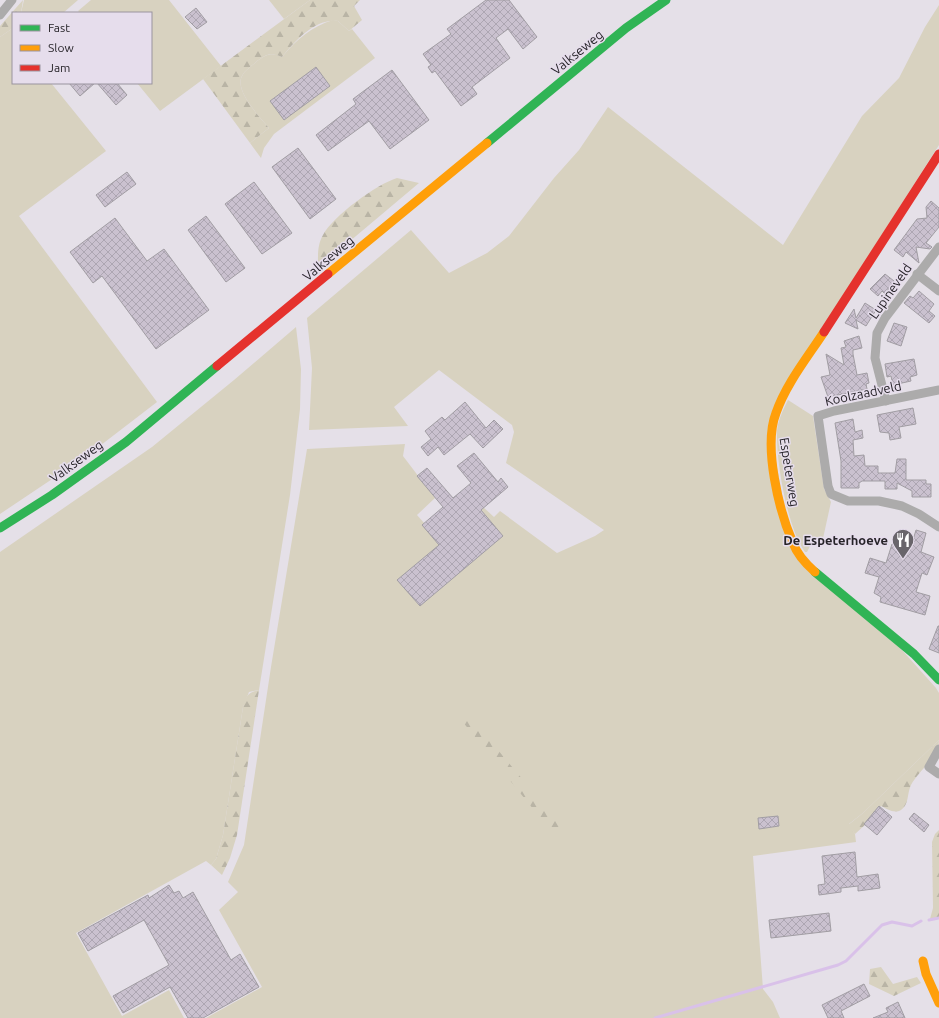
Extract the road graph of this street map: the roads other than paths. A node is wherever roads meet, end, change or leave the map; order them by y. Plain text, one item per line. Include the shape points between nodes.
1 (12, 0) edge
2 (666, 0) edge
3 (0, 14) edge
4 (939, 154) edge
5 (939, 247) edge
6 (917, 274) junction
7 (939, 291) edge
8 (939, 390) edge
9 (886, 400) junction
10 (939, 527) edge
11 (0, 528) edge
12 (939, 680) edge
13 (939, 749) edge
14 (939, 774) edge
15 (923, 961) dead end
16 (939, 1002) edge

1 - 3 street
2 - 11 main road, Valkseweg via 620,33 126,442 52,495
4 - 12 main road, Espeterweg via 785,392 775,414 770,440 777,491 785,521 793,544 806,564 914,654
5 - 6 street, Lupineveld
6 - 7 street
6 - 9 street, Lupineveld via 877,333 875,358
8 - 9 street, Koolzaadveld
9 - 10 street, Koolzaadveld via 818,416 828,486 837,498 848,501 879,501 902,506
13 - 14 street via 929,767
15 - 16 main road

